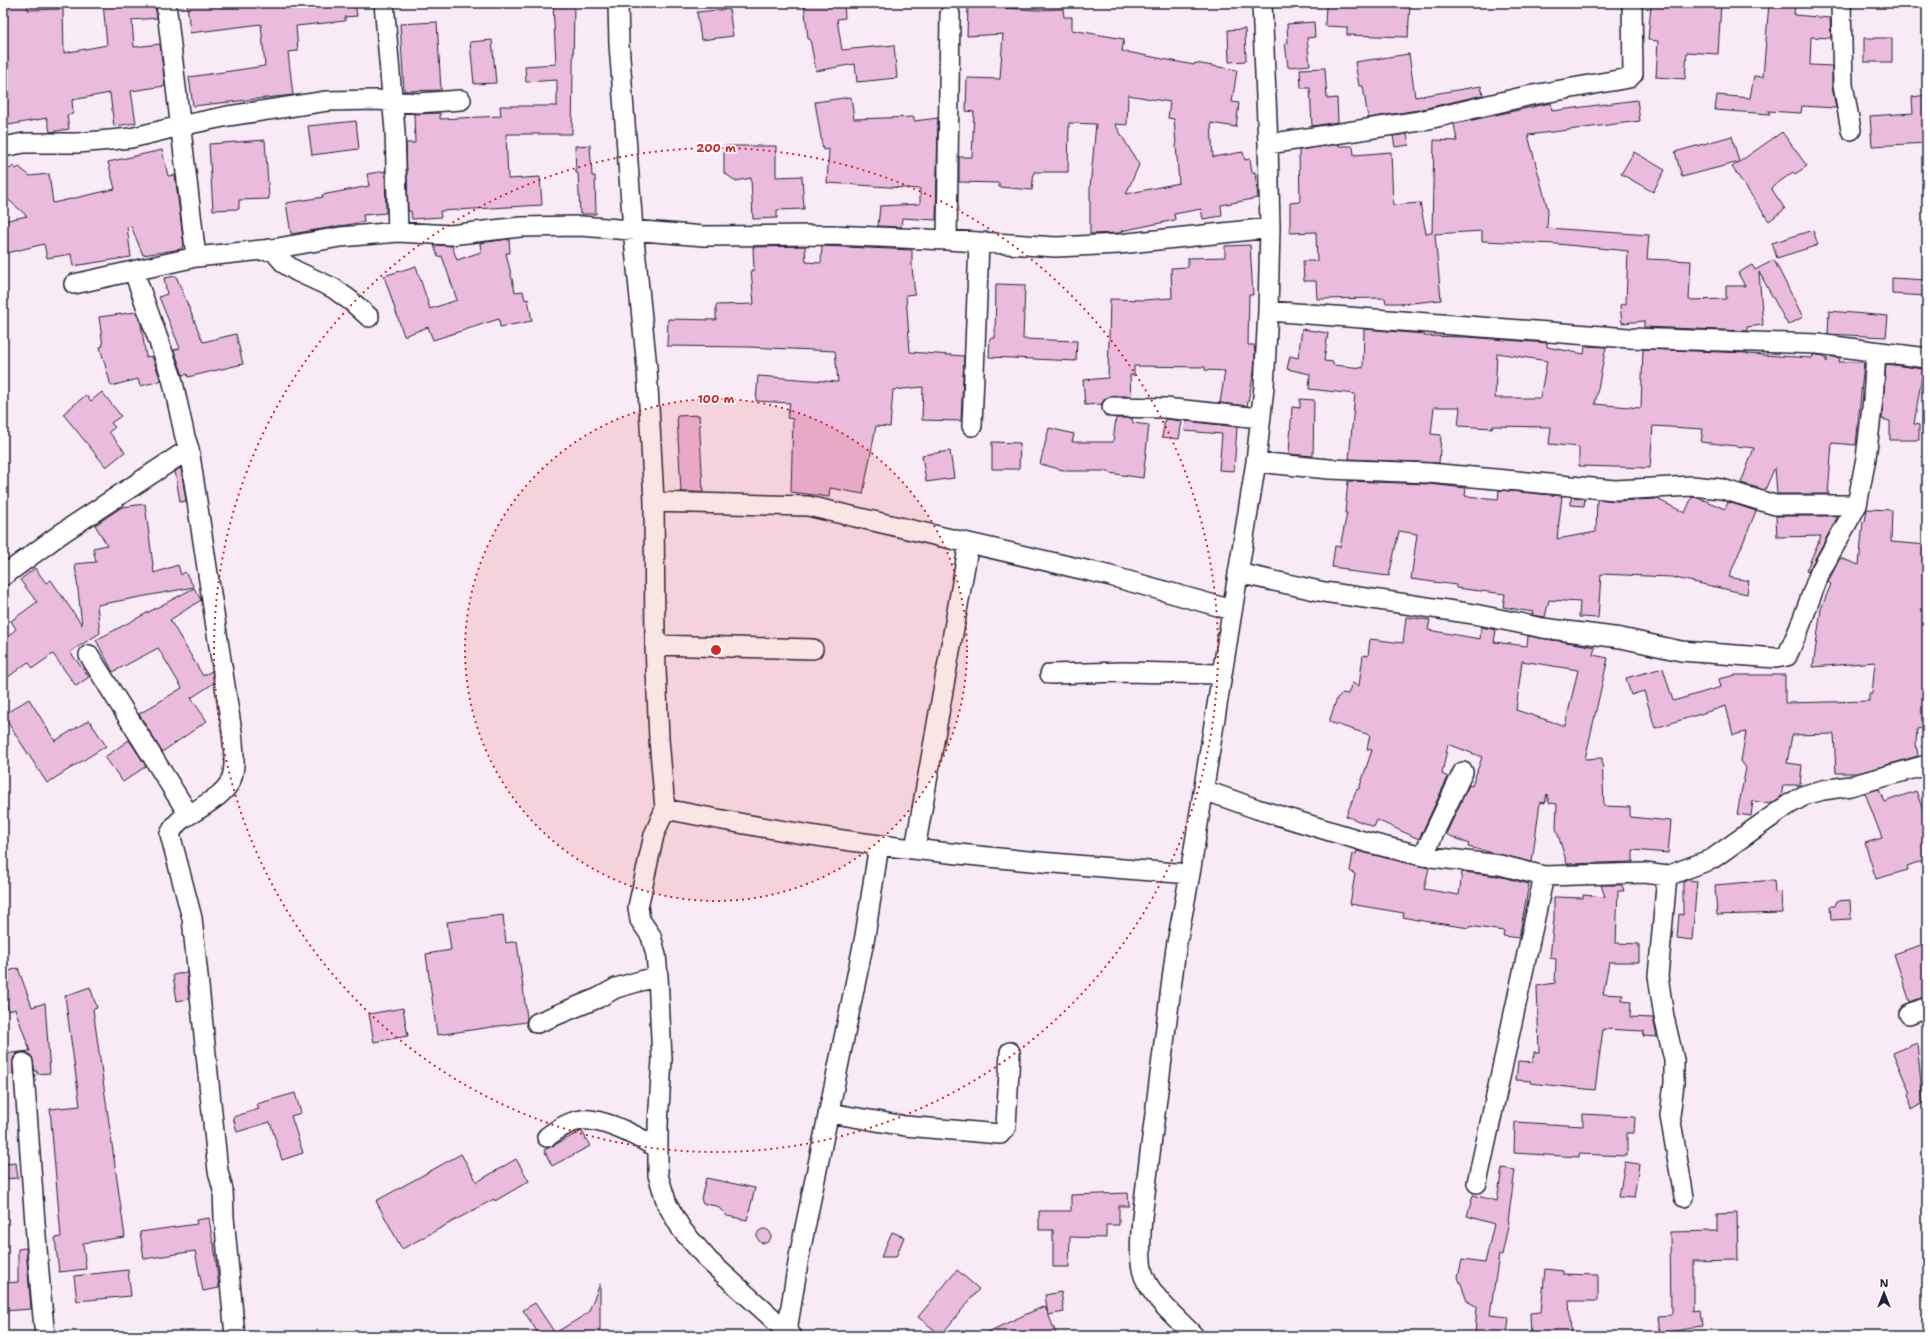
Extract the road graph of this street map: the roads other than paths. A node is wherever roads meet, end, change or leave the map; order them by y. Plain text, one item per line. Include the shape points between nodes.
1 (166, 3) edge
2 (384, 3) edge
3 (618, 3) edge
4 (1262, 3) edge
5 (1632, 3) edge
6 (1841, 3) edge
7 (950, 14) dead end
8 (461, 100) dead end
9 (180, 126) junction
10 (1851, 130) dead end
11 (1268, 144) junction
12 (3, 147) edge
13 (1270, 228) junction
14 (633, 229) junction
15 (398, 232) junction
16 (947, 240) junction
17 (979, 242) junction
18 (272, 249) junction
19 (196, 257) junction
20 (134, 272) junction
21 (74, 284) dead end
22 (1268, 311) junction
23 (369, 317) dead end
24 (1876, 352) junction
25 (1927, 358) edge
26 (1112, 407) dead end
27 (1260, 418) junction
28 (972, 426) dead end
29 (189, 449) junction
30 (1256, 462) junction
31 (654, 502) junction
32 (1856, 505) junction
33 (969, 543) junction
34 (1238, 574) junction
35 (3, 576) edge
36 (1232, 610) junction
37 (655, 645) junction
38 (813, 649) dead end
39 (89, 655) dead end
40 (1050, 674) dead end
41 (1221, 674) junction
42 (1927, 765) edge
43 (1463, 772) dead end
44 (1204, 790) junction
45 (665, 809) junction
46 (189, 815) junction
47 (879, 845) junction
48 (915, 849) junction
49 (1423, 856) junction
50 (1190, 874) junction
51 (1544, 876) junction
52 (1667, 876) junction
53 (658, 976) junction
54 (1927, 1007) edge
55 (1908, 1014) dead end
56 (537, 1023) dead end
57 (1010, 1052) dead end
58 (23, 1063) dead end
59 (830, 1113) junction
60 (547, 1137) dead end
61 (658, 1148) junction
62 (1477, 1183) dead end
63 (1684, 1197) dead end
64 (790, 1334) edge
65 (45, 1336) edge
66 (235, 1336) edge
67 (1194, 1336) edge

1 - 9 street
2 - 15 street via 395,131
3 - 14 street
4 - 11 street
5 - 11 street via 1633,74 1629,78 1527,96 1420,121
6 - 10 street via 1843,85
7 - 16 street
8 - 9 street via 418,103 376,100 327,102 228,116
9 - 12 street via 131,138 78,142 24,142
9 - 19 street
11 - 13 street
13 - 17 street via 1118,244 1056,247
13 - 22 street
14 - 15 street via 520,226 450,235
14 - 16 street via 704,236 831,235
14 - 31 street via 647,368
15 - 18 street via 340,237
16 - 17 street
17 - 28 street
18 - 19 street
18 - 23 street via 285,264 333,288
19 - 20 street
20 - 21 street
20 - 29 street via 172,378
22 - 24 street via 1629,338 1818,344
22 - 27 street
24 - 25 street
24 - 32 street via 1874,399
26 - 27 street via 1165,408
27 - 30 street
29 - 35 street via 62,533
29 - 46 street via 235,764 230,784 216,798
30 - 32 street via 1328,470 1429,473 1615,490 1692,486 1722,489 1775,505
30 - 34 street
31 - 33 street via 808,506
31 - 37 street
32 - 34 street via 1820,572 1800,629 1787,656 1776,658 1681,651 1621,638 1543,628 1474,614 1324,592
33 - 36 street via 1107,575
33 - 48 street
34 - 36 street
36 - 41 street
37 - 38 street
37 - 45 street
39 - 46 street
40 - 41 street
41 - 44 street
42 - 52 street via 1850,786 1805,795 1712,859
43 - 49 street
44 - 49 street via 1257,810
44 - 50 street
45 - 47 street via 775,830
45 - 53 street via 654,835 638,907 640,920 651,936
46 - 66 street via 176,822 170,834 192,918 218,1171 223,1190
47 - 48 street
47 - 59 street via 865,936
48 - 50 street via 1043,863
49 - 51 street via 1500,865
50 - 67 street via 1176,948 1140,1246 1144,1275 1158,1298
51 - 52 street via 1645,873
51 - 62 street
52 - 63 street via 1658,976 1674,1060 1670,1116
53 - 56 street via 616,988
53 - 61 street via 662,1059
54 - 55 street
57 - 59 street via 1006,1127 1000,1134 905,1126
58 - 65 street via 36,1252
59 - 64 street via 799,1257
60 - 61 street via 559,1128 589,1120 636,1136
61 - 64 street via 658,1175 667,1204 682,1230 709,1261

